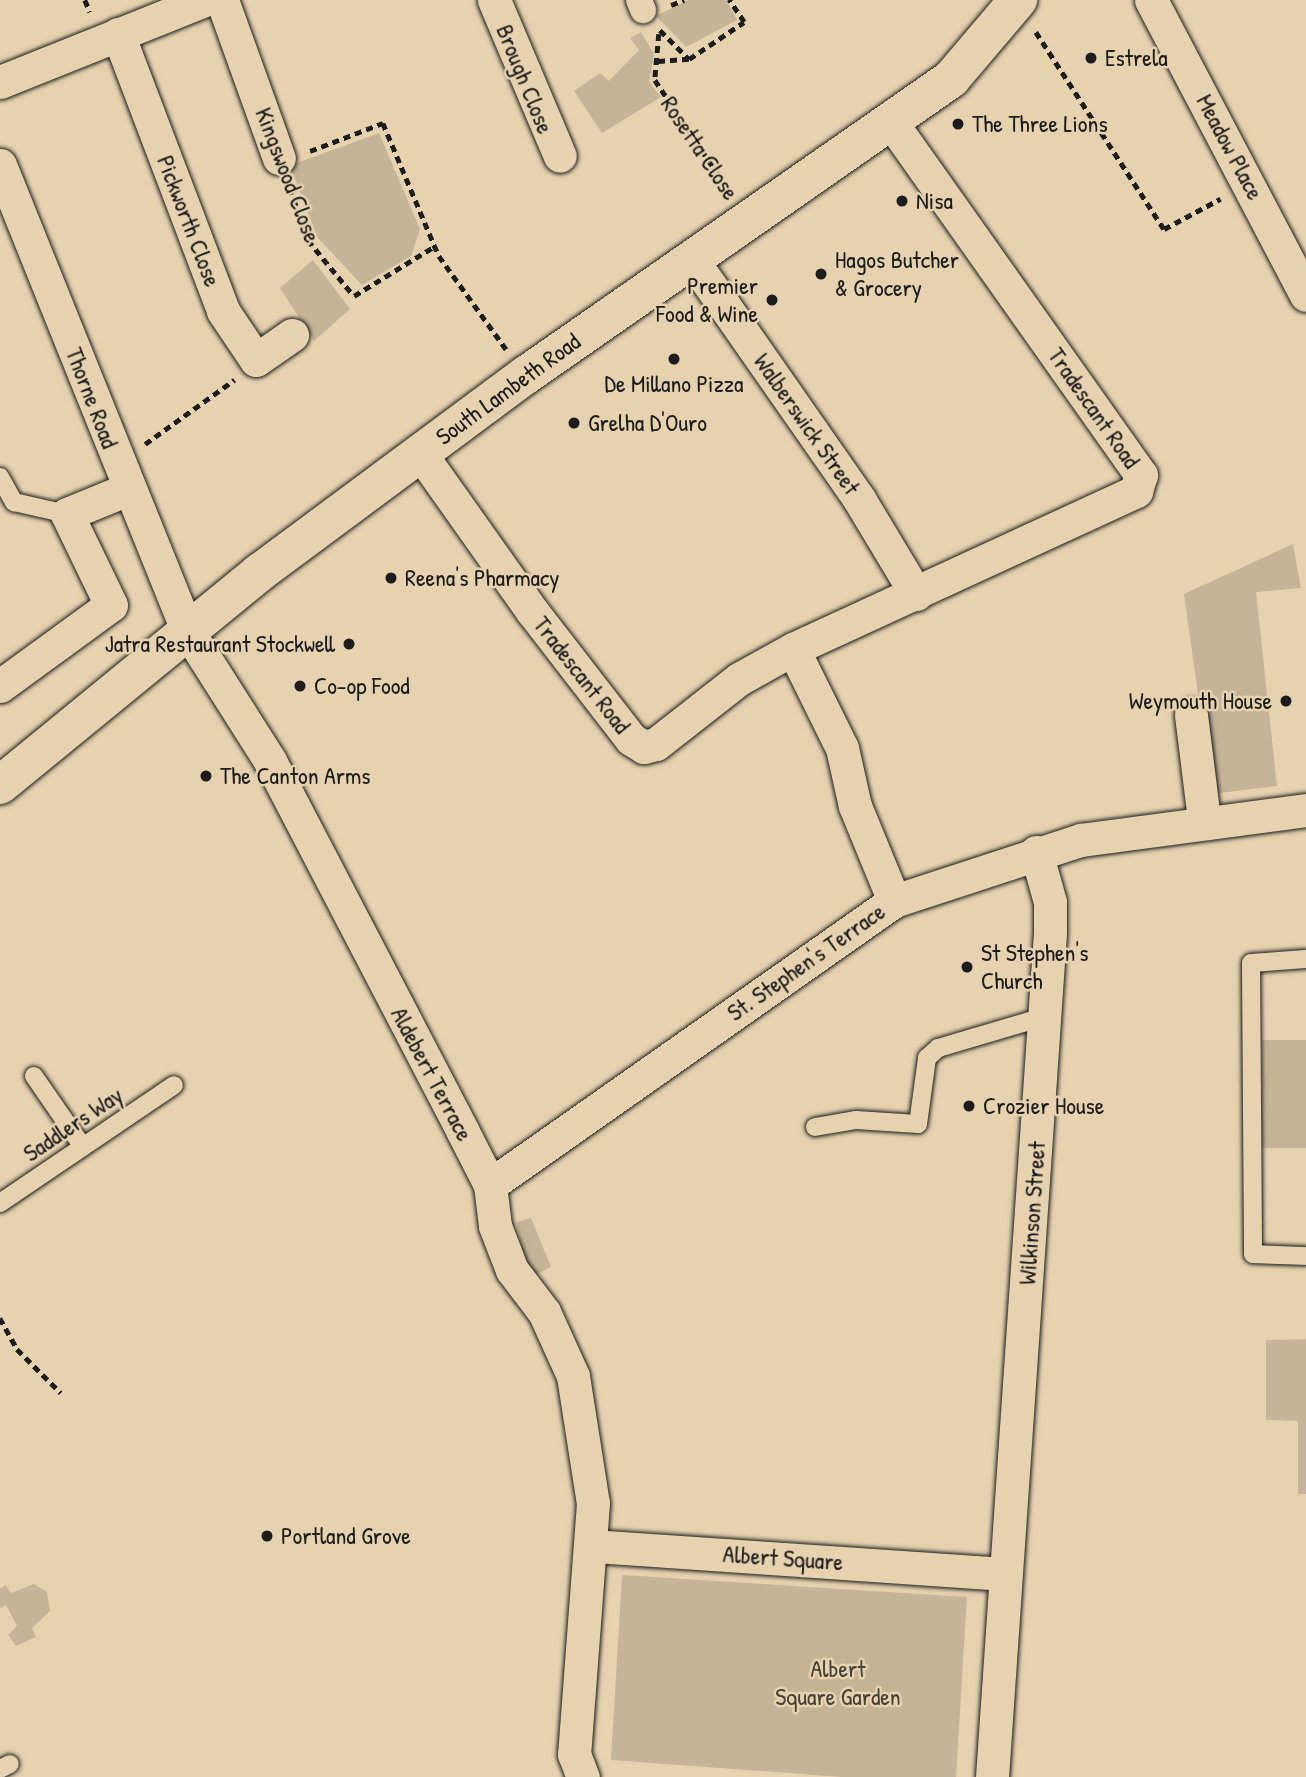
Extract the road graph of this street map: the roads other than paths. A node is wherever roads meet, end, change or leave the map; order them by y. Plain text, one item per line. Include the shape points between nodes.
1 (205, 0) edge
2 (222, 0) edge
3 (494, 0) edge
4 (1151, 0) edge
5 (1027, 15) edge
6 (118, 34) junction
7 (0, 82) edge
8 (890, 120) junction
9 (560, 156) dead end
10 (279, 158) road end
11 (0, 165) edge
12 (6, 200) edge
13 (691, 258) junction
14 (1306, 295) edge
15 (292, 335) dead end
16 (420, 453) junction
17 (0, 477) edge
18 (128, 489) junction
19 (66, 514) junction
20 (915, 594) junction
21 (187, 630) junction
22 (793, 649) junction
23 (0, 686) edge
24 (1191, 715) dead end
25 (0, 785) edge
26 (1306, 810) edge
27 (1204, 819) junction
28 (1036, 852) junction
29 (894, 901) junction
30 (1306, 958) edge
31 (1043, 1017) junction
32 (34, 1076) dead end
33 (174, 1085) dead end
34 (815, 1127) dead end
35 (83, 1147) junction
36 (490, 1185) junction
37 (0, 1203) edge
38 (1306, 1256) edge
39 (593, 1546) junction
40 (1003, 1574) junction
41 (583, 1777) edge
42 (992, 1777) edge

1 - 6 street
2 - 10 street, Kingswood Close
3 - 9 street, Brough Close
4 - 14 street, Meadow Place
5 - 8 highway, South Lambeth Road via 951,79
6 - 7 street
6 - 15 street, Pickworth Close via 223,311 256,360
8 - 13 highway, South Lambeth Road
8 - 20 street, Tradescant Road via 1141,475 1142,485
11 - 12 street, Thorne Road
12 - 18 street, Thorne Road
13 - 16 highway, South Lambeth Road
13 - 20 street, Walberswick Street via 866,509
16 - 21 highway, South Lambeth Road
16 - 22 street, Tradescant Road via 541,622 631,740 644,747 656,744 739,678
17 - 19 lane via 14,502
18 - 19 street
18 - 21 street, Thorne Road
19 - 23 street via 111,605
20 - 22 street, Tradescant Road
21 - 25 highway, South Lambeth Road
21 - 36 street, Aldebert Terrace via 276,772
22 - 29 street via 842,748 855,806
24 - 27 street
26 - 27 street, St. Stephen's Terrace
27 - 28 street, St. Stephen's Terrace
28 - 29 street, St. Stephen's Terrace
28 - 31 street, Wilkinson Street via 1050,902
29 - 36 street, St. Stephen's Terrace
30 - 38 lane via 1251,963 1251,976 1253,1254
31 - 34 lane via 938,1048 927,1058 918,1124 856,1120
31 - 40 street, Wilkinson Street
32 - 35 lane
33 - 35 lane, Saddlers Way
35 - 37 lane, Saddlers Way
36 - 39 street, Aldebert Terrace via 495,1226 512,1270 544,1312 573,1376 589,1460
39 - 40 street, Albert Square
39 - 41 street via 574,1754
40 - 42 street

